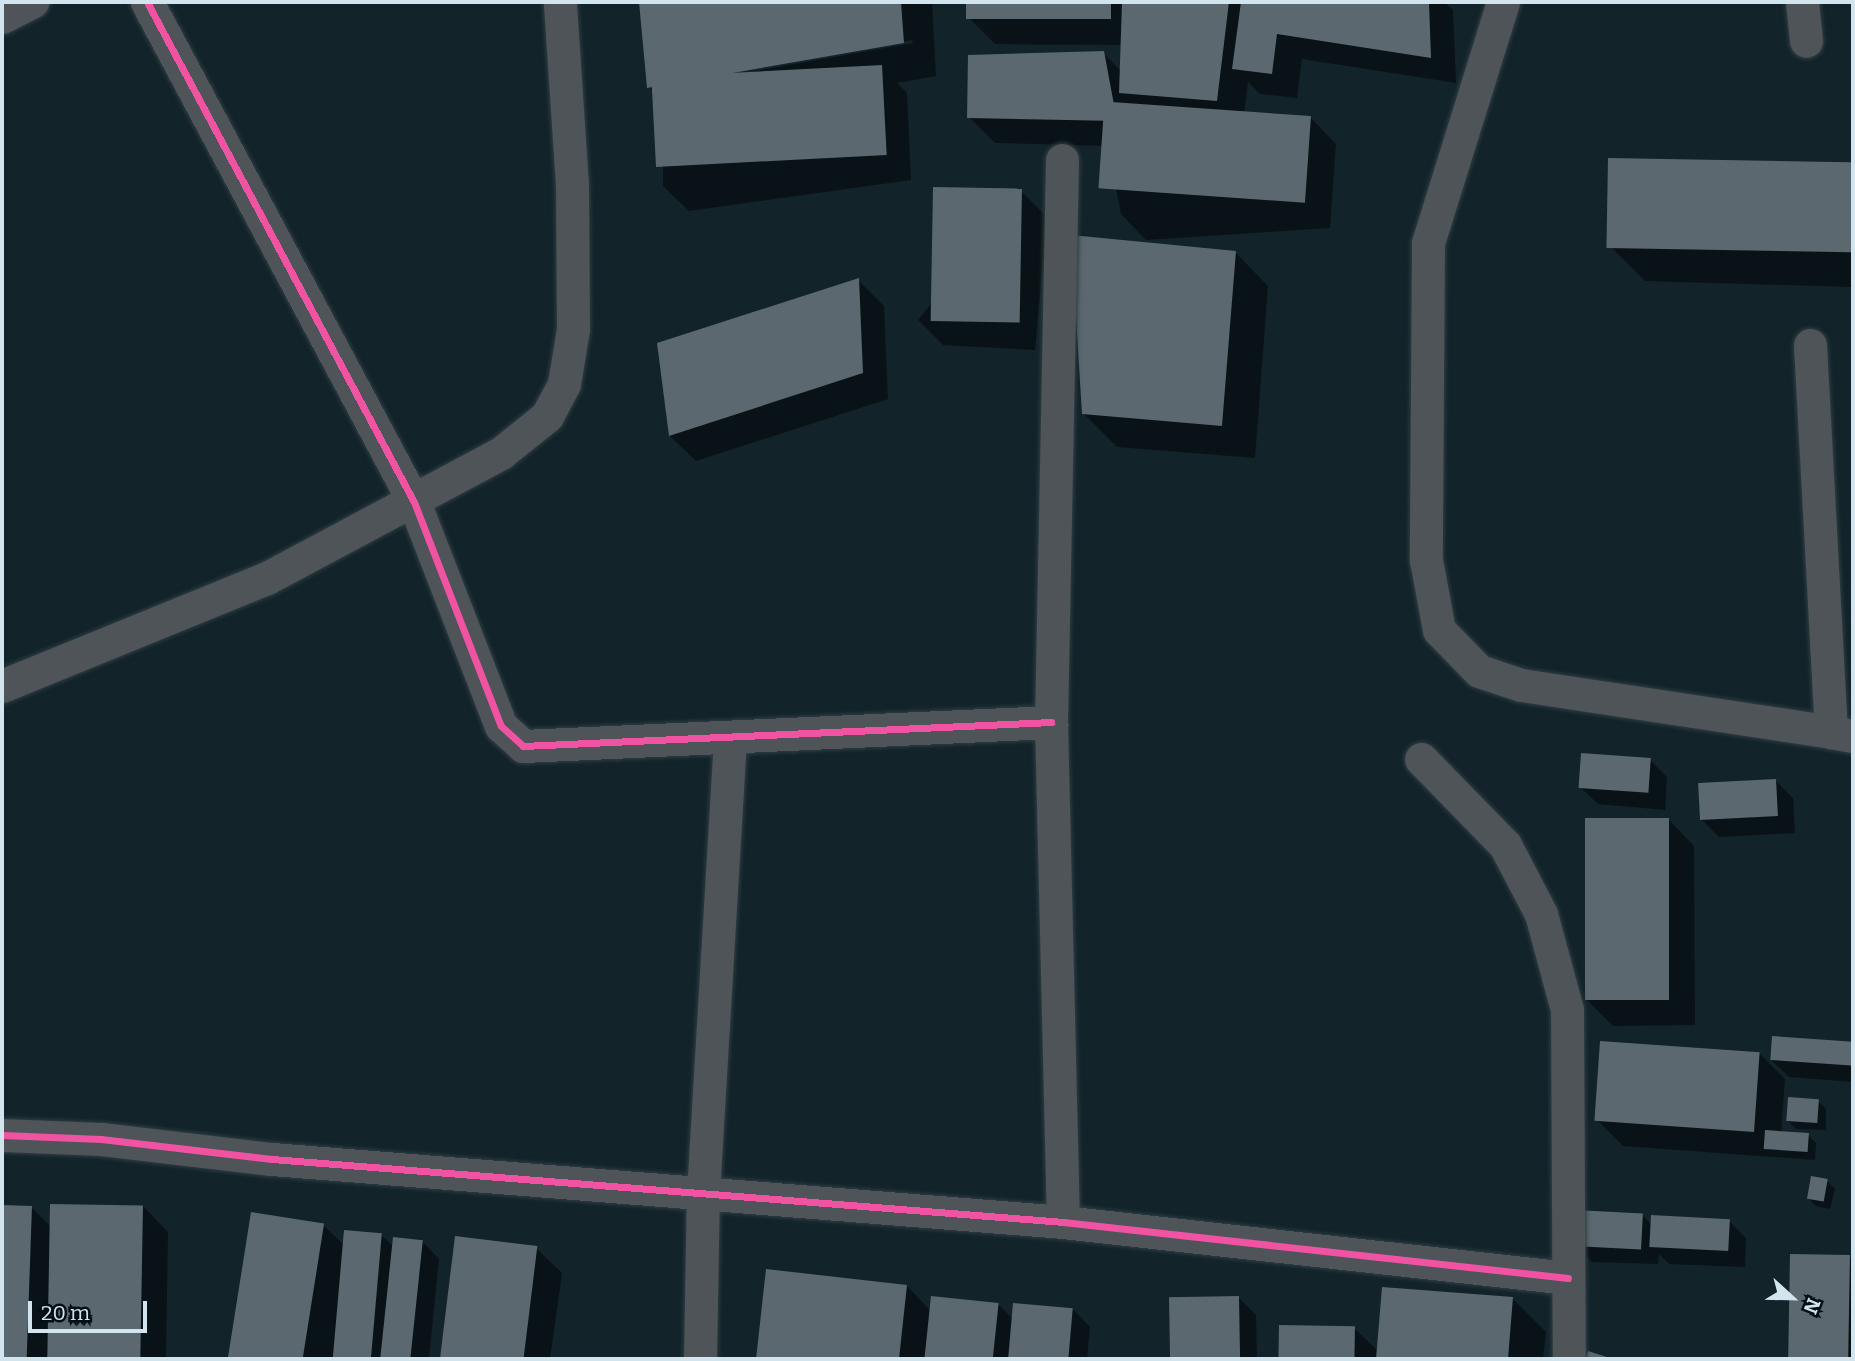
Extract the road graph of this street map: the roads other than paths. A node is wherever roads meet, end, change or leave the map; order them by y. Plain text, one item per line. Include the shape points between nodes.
1 (32, 2) edge
2 (147, 2) edge
3 (559, 2) edge
4 (1503, 2) edge
5 (1802, 2) edge
6 (2, 17) edge
7 (1806, 41) dead end
8 (1062, 160) dead end
9 (1810, 345) dead end
10 (414, 502) junction
11 (2, 686) edge
12 (1051, 722) junction
13 (1842, 734) edge
14 (730, 738) junction
15 (1421, 759) dead end
16 (2, 1135) edge
17 (703, 1193) junction
18 (1063, 1222) junction
19 (1568, 1278) junction
20 (700, 1359) edge
21 (1569, 1359) edge

1 - 6 street
2 - 10 street
3 - 10 street via 573,198 573,329 564,384 547,416 501,453
4 - 13 street via 1428,243 1426,560 1439,630 1479,671 1521,685
5 - 7 street
8 - 12 street
9 - 13 street
10 - 11 street via 267,578
10 - 14 street via 501,726 523,746
12 - 14 street
12 - 18 street
14 - 17 street
15 - 19 street via 1505,845 1541,914 1567,1010
16 - 17 street via 100,1139 272,1159
17 - 18 street
17 - 20 street
18 - 19 street
19 - 21 street

